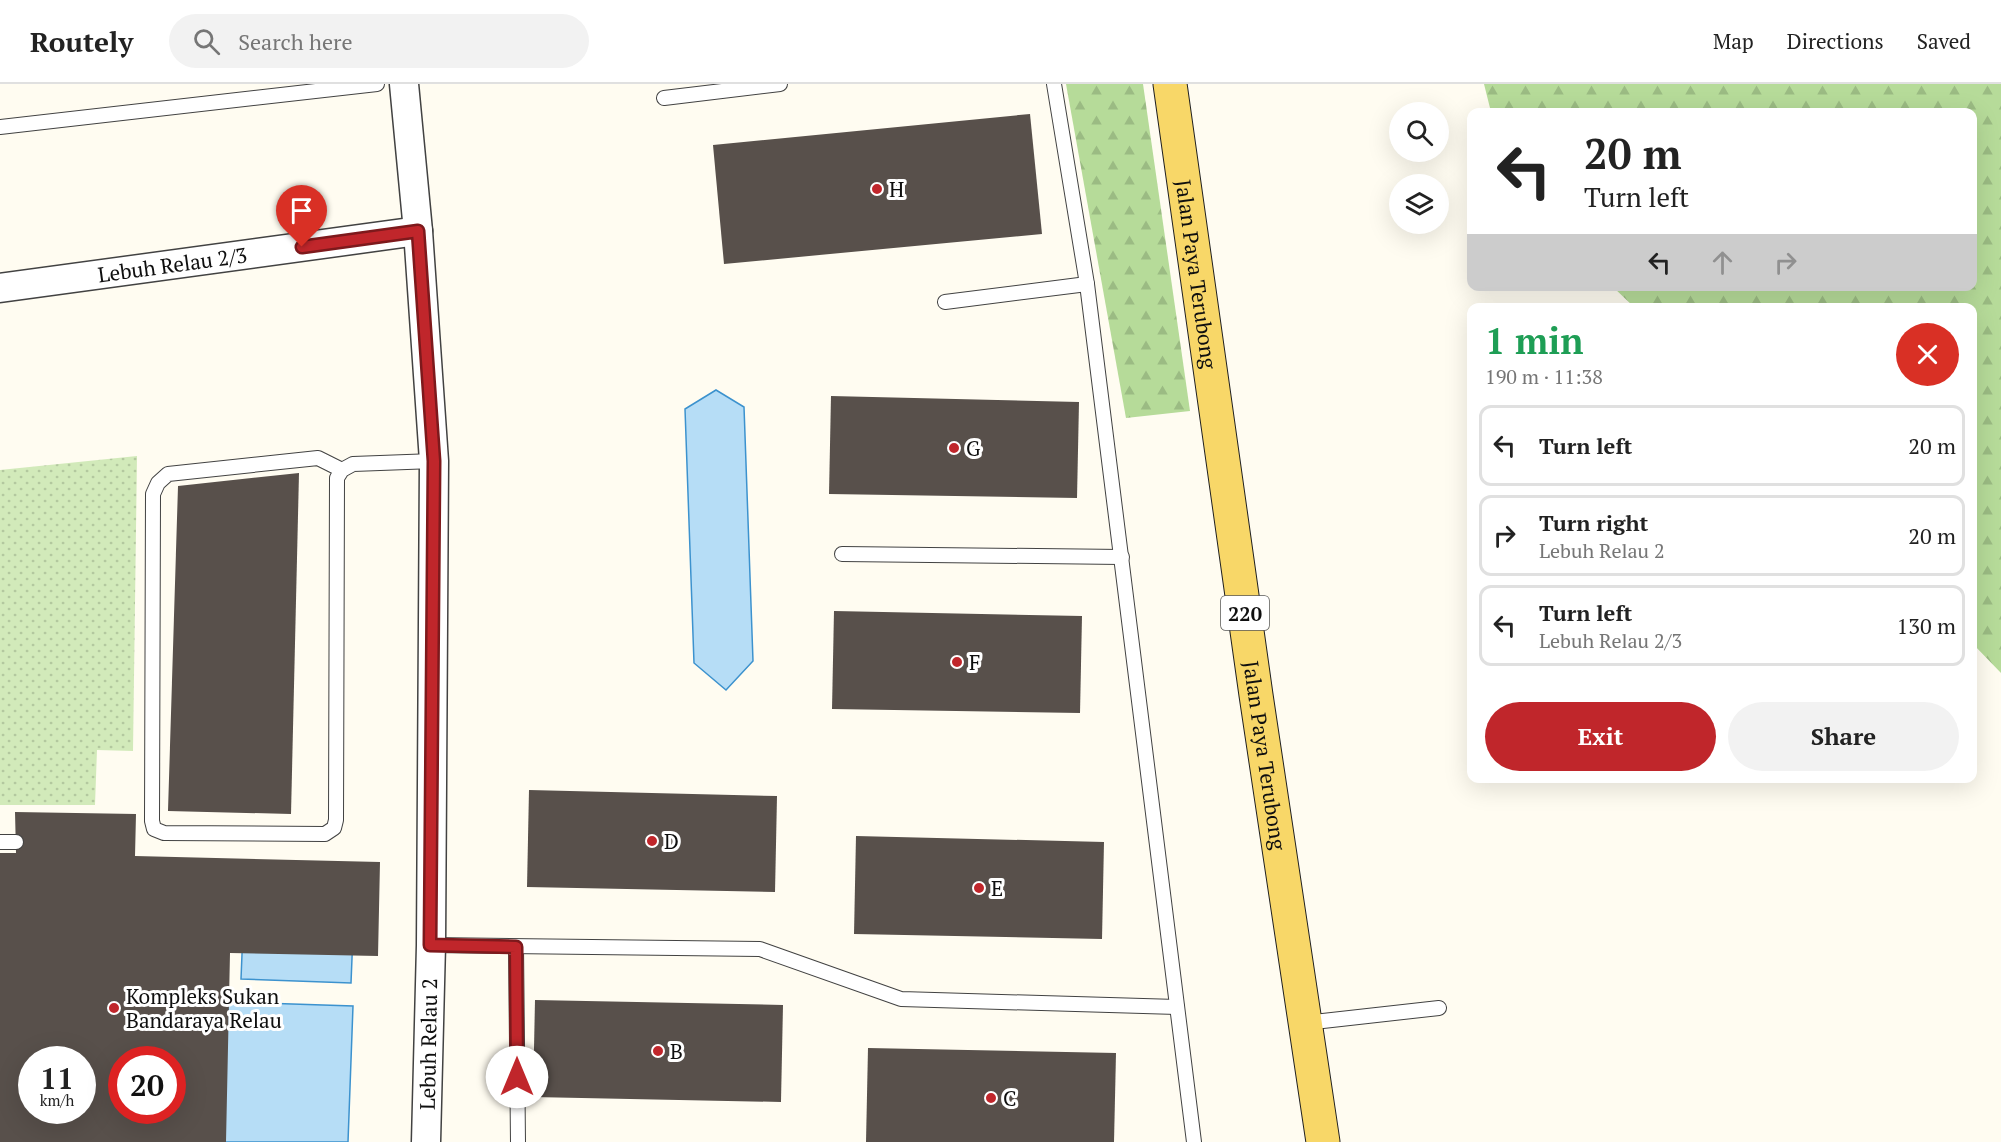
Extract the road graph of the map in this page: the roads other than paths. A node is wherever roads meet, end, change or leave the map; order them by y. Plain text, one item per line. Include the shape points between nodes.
1 (377, 84) edge
2 (404, 84) edge
3 (780, 84) edge
4 (1054, 84) edge
5 (1170, 84) edge
6 (664, 98) dead end
7 (0, 127) edge
8 (418, 231) junction
9 (1087, 284) junction
10 (0, 288) edge
11 (945, 302) dead end
12 (434, 461) junction
13 (342, 470) junction
14 (842, 554) dead end
15 (1122, 556) junction
16 (0, 842) edge
17 (16, 843) dead end
18 (430, 945) junction
19 (516, 947) junction
20 (1177, 1007) junction
21 (1439, 1008) dead end
22 (1305, 1023) junction
23 (426, 1142) edge
24 (518, 1142) edge
25 (1194, 1142) edge
26 (1323, 1142) edge

1 - 7 lane
2 - 8 street, Lebuh Relau 2
3 - 6 lane
4 - 9 lane
5 - 22 main road, Jalan Paya Terubong / 220
8 - 10 street, Lebuh Relau 2/3
8 - 12 street, Lebuh Relau 2
9 - 11 lane
9 - 15 lane
12 - 13 lane via 352,464
12 - 18 street, Lebuh Relau 2
13 - 13 lane via 338,478 334,828 325,834 164,833 154,829 153,494 158,483 168,474 318,458
14 - 15 lane
15 - 20 lane
16 - 17 lane
18 - 19 lane
18 - 23 street, Lebuh Relau 2
19 - 20 lane via 760,949 901,999
19 - 24 lane
20 - 25 lane
21 - 22 lane
22 - 26 main road, Jalan Paya Terubong / 220

